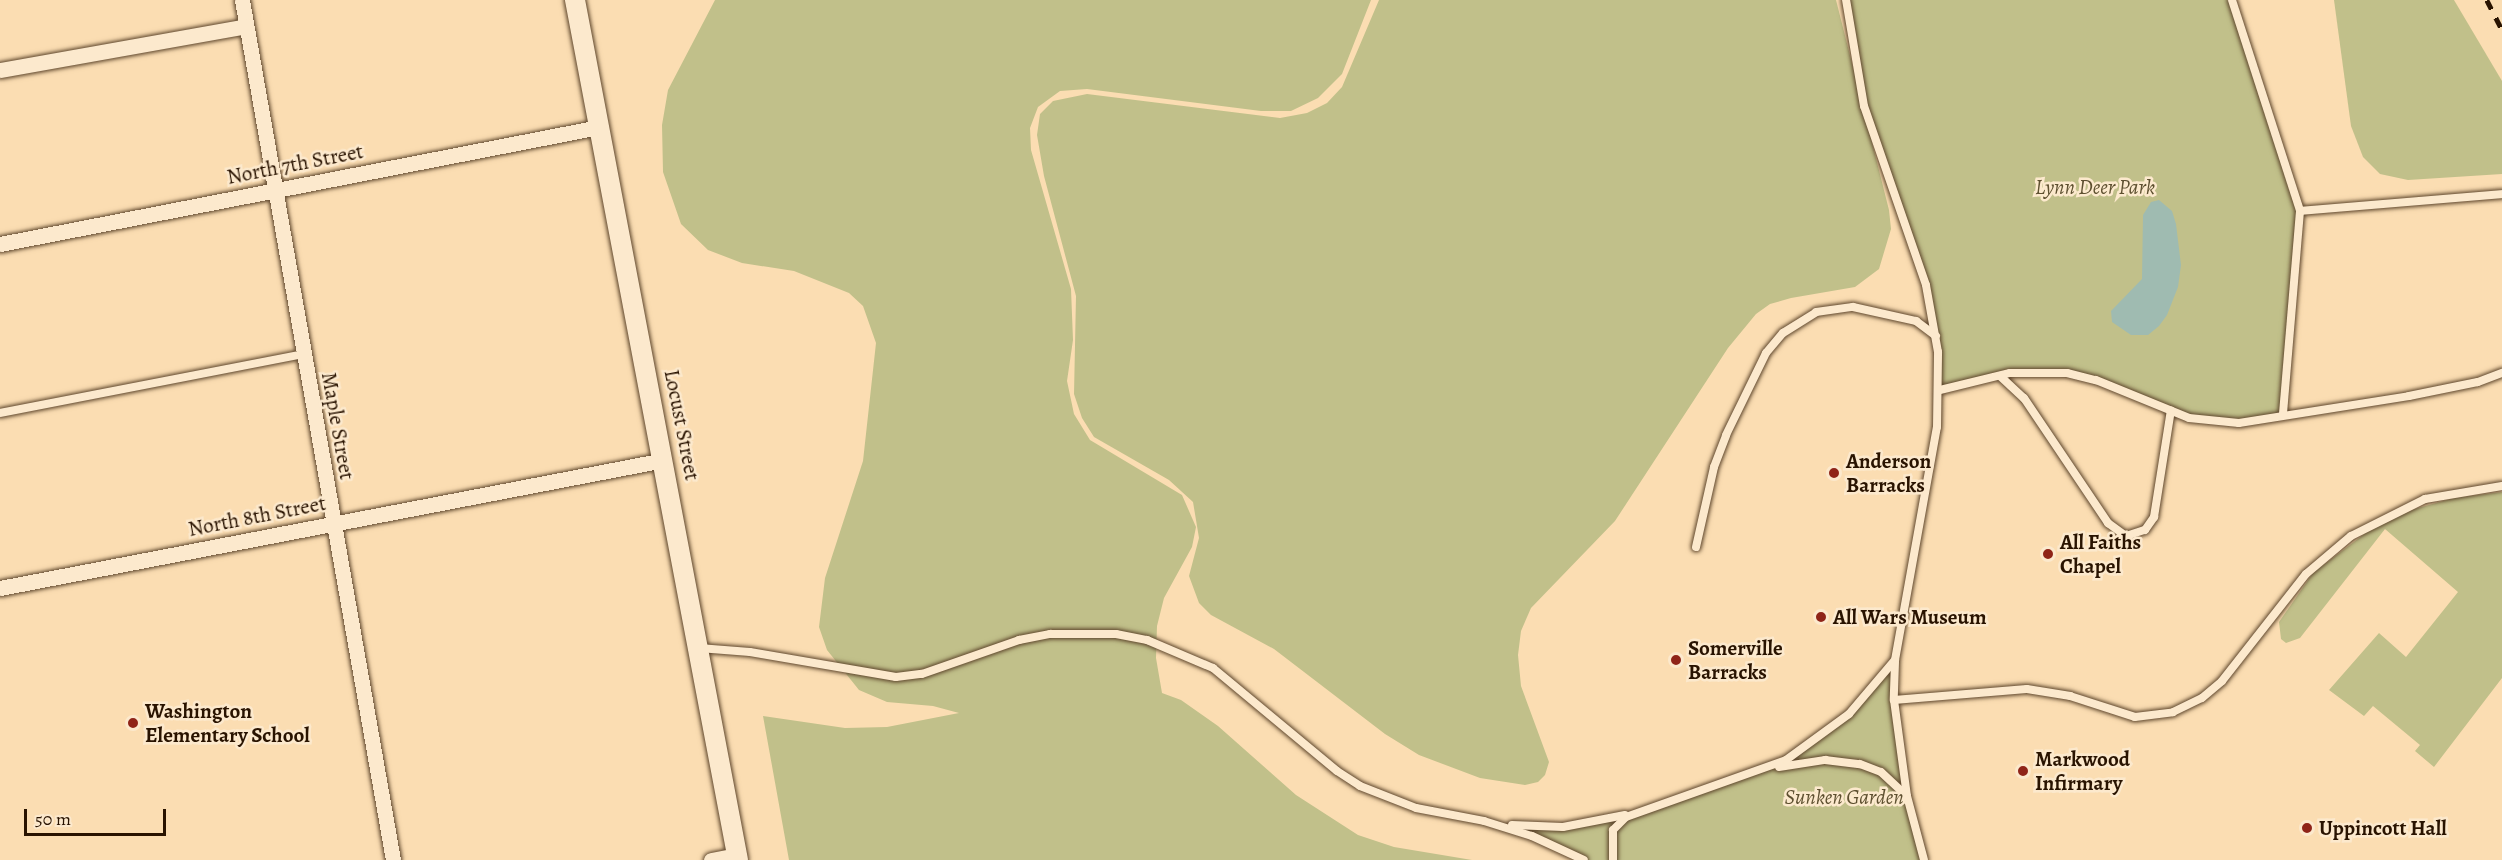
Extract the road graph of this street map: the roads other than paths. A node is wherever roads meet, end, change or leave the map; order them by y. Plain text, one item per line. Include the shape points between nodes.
1 (242, 0) edge
2 (575, 0) edge
3 (1846, 0) edge
4 (2232, 0) edge
5 (246, 26) junction
6 (0, 70) edge
7 (599, 128) junction
8 (275, 189) junction
9 (2502, 194) edge
10 (2300, 211) junction
11 (0, 244) edge
12 (1937, 337) junction
13 (304, 354) junction
14 (2502, 373) edge
15 (2000, 376) junction
16 (1940, 390) junction
17 (2171, 410) junction
18 (0, 413) edge
19 (2283, 414) junction
20 (664, 460) junction
21 (2502, 486) edge
22 (333, 522) junction
23 (1696, 547) dead end
24 (0, 588) edge
25 (699, 648) junction
26 (1894, 660) junction
27 (1894, 700) junction
28 (1767, 769) junction
29 (1907, 796) junction
30 (1631, 813) junction
31 (1484, 821) junction
32 (738, 857) edge
33 (393, 860) edge
34 (711, 860) edge
35 (1584, 860) edge
36 (1613, 860) edge
37 (1924, 860) edge

1 - 5 street, Maple Street
2 - 7 street, Locust Street
3 - 12 lane via 1864,106 1926,285
4 - 10 lane
5 - 6 street
5 - 8 street, Maple Street
7 - 8 street, North 7th Street
7 - 20 street, Locust Street
8 - 11 street, North 7th Street
8 - 13 street, Maple Street
9 - 10 lane
10 - 19 lane
12 - 16 lane
12 - 23 lane via 1916,321 1853,307 1816,312 1783,333 1766,353 1726,435 1714,466
13 - 18 lane
13 - 22 street, Maple Street
14 - 19 lane via 2409,396
15 - 16 lane
15 - 17 lane via 2067,373 2096,380
15 - 17 lane via 2024,398 2108,523 2126,536 2145,530 2154,517
16 - 26 lane via 1937,427
17 - 19 lane via 2213,423 2239,423
20 - 22 street, North 8th Street
20 - 25 street, Locust Street
21 - 27 lane via 2425,499 2351,536 2306,574 2222,681 2202,698 2173,712 2135,717 2070,696 2027,689
22 - 24 street, North 8th Street
22 - 33 street, Maple Street
25 - 31 lane via 750,652 896,677 922,674 1018,640 1050,634 1116,634 1147,640 1213,668 1360,786 1416,808
25 - 32 street, Locust Street
26 - 27 lane
26 - 28 lane via 1849,714 1813,743
27 - 29 lane
28 - 29 lane via 1824,760 1851,762 1881,772
28 - 30 lane
29 - 37 lane
30 - 31 lane via 1563,827 1528,828
30 - 36 lane via 1614,830
31 - 35 lane via 1532,836
32 - 34 street

